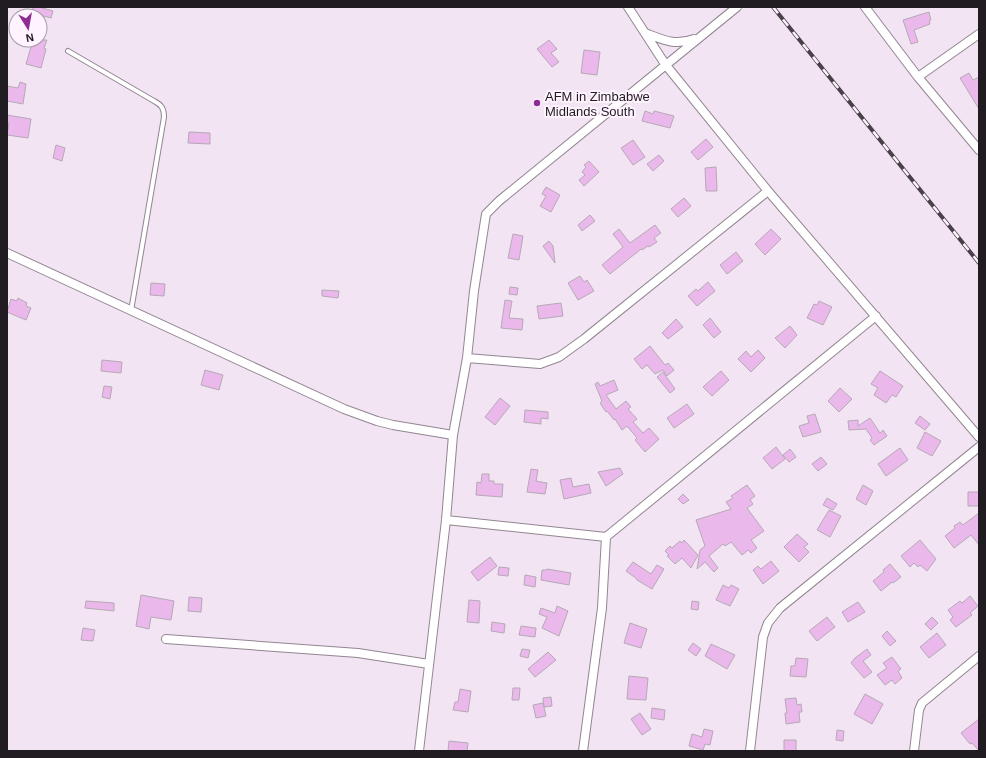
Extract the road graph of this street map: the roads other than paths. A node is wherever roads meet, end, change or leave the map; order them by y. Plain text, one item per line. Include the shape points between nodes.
1 (628, 7) edge
2 (737, 7) edge
3 (864, 7) edge
4 (645, 33) junction
5 (979, 34) edge
6 (699, 37) junction
7 (68, 51) dead end
8 (665, 64) junction
9 (918, 77) junction
10 (979, 150) edge
11 (768, 191) junction
12 (7, 253) edge
13 (131, 311) junction
14 (876, 316) junction
15 (467, 358) junction
16 (453, 435) junction
17 (979, 437) edge
18 (979, 446) edge
19 (446, 520) junction
20 (606, 537) junction
21 (166, 639) dead end
22 (979, 656) edge
23 (429, 664) junction
24 (419, 751) edge
25 (583, 751) edge
26 (750, 751) edge
27 (914, 751) edge

1 - 4 street
2 - 6 street
3 - 9 street
4 - 6 street via 681,43
4 - 8 street
5 - 9 street
6 - 8 street
7 - 13 lane via 161,105 164,111
8 - 11 street
8 - 15 street via 486,214
9 - 10 street
11 - 14 street
11 - 15 street via 559,357 540,364
12 - 13 street
13 - 16 street via 344,409 385,423
14 - 17 street
14 - 20 street
15 - 16 street
16 - 19 street
18 - 26 street via 780,608 768,623 763,637
19 - 20 street
19 - 23 street
20 - 25 street via 602,608
21 - 23 street via 358,653
22 - 27 street via 922,703
23 - 24 street

